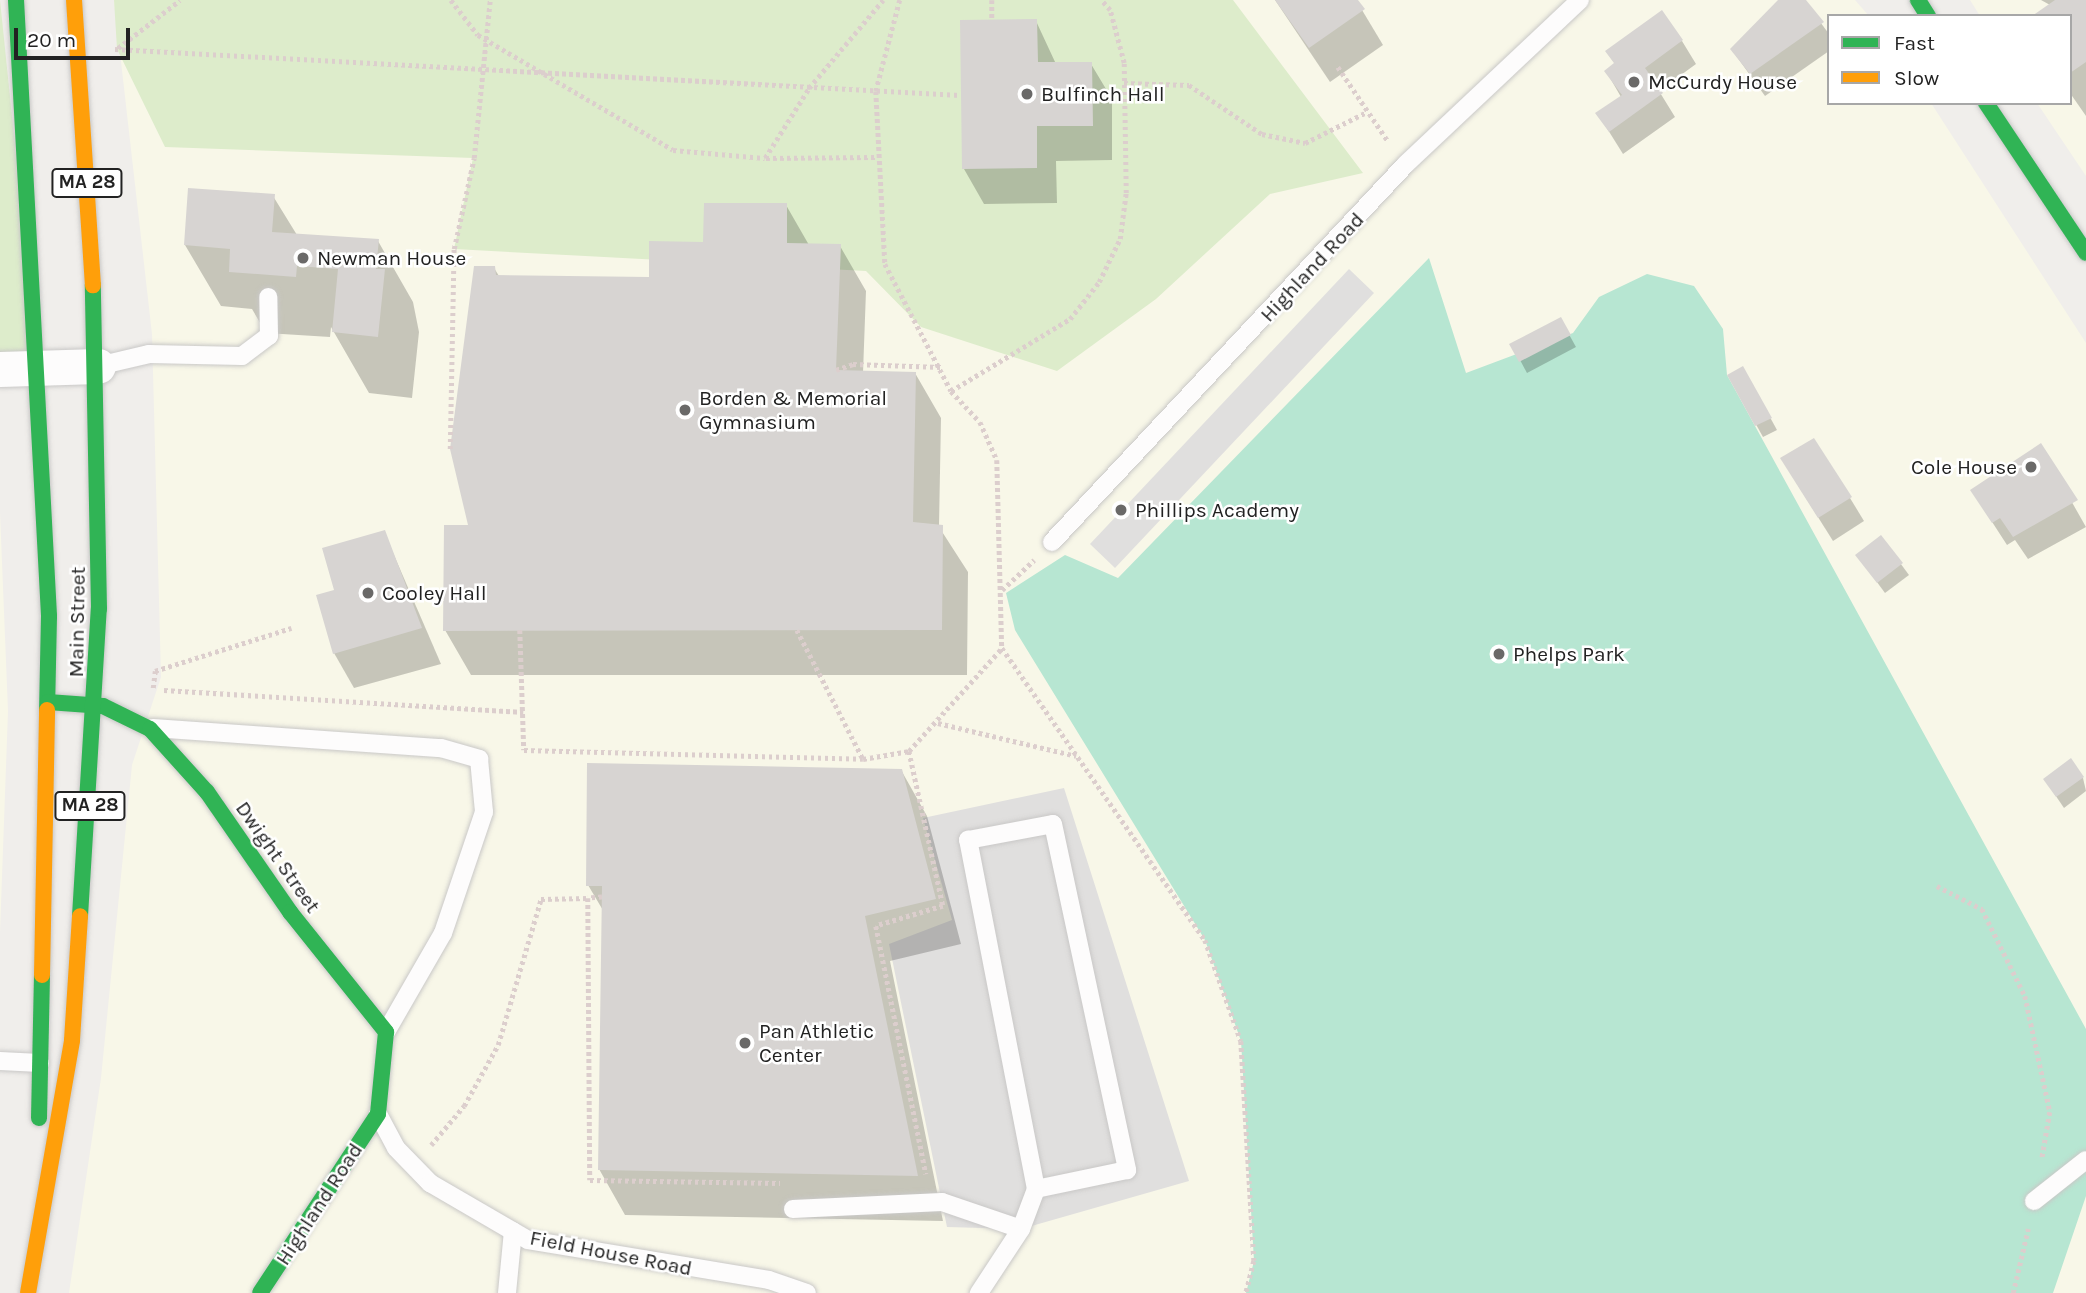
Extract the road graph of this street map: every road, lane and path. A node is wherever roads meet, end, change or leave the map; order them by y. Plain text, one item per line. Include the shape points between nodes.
1 (16, 0) edge
2 (74, 0) edge
3 (180, 0) edge
4 (451, 0) edge
5 (489, 0) edge
6 (883, 0) edge
7 (900, 0) edge
8 (992, 0) edge
9 (1103, 0) edge
10 (1580, 0) edge
11 (992, 20) dead end
12 (487, 39) junction
13 (78, 49) junction
14 (117, 49) junction
15 (1338, 67) dead end
16 (485, 72) junction
17 (547, 75) junction
18 (1124, 83) junction
19 (809, 88) junction
20 (876, 91) junction
21 (960, 96) dead end
22 (1987, 105) edge
23 (1367, 112) junction
24 (875, 157) junction
25 (765, 158) junction
26 (1406, 164) junction
27 (2086, 253) edge
28 (268, 298) dead end
29 (98, 366) junction
30 (942, 367) junction
31 (38, 368) junction
32 (0, 369) edge
33 (836, 370) dead end
34 (951, 391) junction
35 (450, 449) dead end
36 (1052, 542) joint
37 (1002, 591) junction
38 (291, 628) dead end
39 (797, 630) dead end
40 (520, 631) dead end
41 (1002, 648) junction
42 (155, 671) dead end
43 (153, 689) dead end
44 (48, 702) junction
45 (96, 705) junction
46 (523, 712) junction
47 (938, 723) junction
48 (148, 727) junction
49 (909, 751) junction
50 (1077, 756) junction
51 (863, 759) junction
52 (1937, 886) dead end
53 (602, 897) dead end
54 (588, 898) junction
55 (386, 1032) junction
56 (0, 1061) edge
57 (40, 1063) junction
58 (378, 1114) junction
59 (2086, 1160) edge
60 (413, 1166) junction
61 (793, 1183) dead end
62 (928, 1185) dead end
63 (1036, 1189) junction
64 (2034, 1201) junction
65 (793, 1209) dead end
66 (1021, 1229) junction
67 (513, 1231) junction
68 (37, 1242) junction
69 (28, 1293) edge
70 (260, 1293) edge
71 (506, 1293) edge
72 (807, 1293) edge
73 (979, 1293) edge
74 (1246, 1293) edge
75 (2013, 1293) edge

1 - 31 main road, Main Street / MA 28
2 - 13 main road, Main Street / MA 28
3 - 14 path
4 - 12 path
5 - 12 path
6 - 19 path
7 - 20 path
8 - 11 path
9 - 18 path via 1121,39
10 - 26 lane, Highland Road
12 - 16 path
12 - 17 path
13 - 14 path
13 - 29 main road, Main Street / MA 28
14 - 16 path
15 - 23 path
16 - 17 path
16 - 35 path via 454,249
17 - 19 path
17 - 25 path via 673,150
18 - 23 path via 1189,85 1262,134 1305,143
18 - 34 path via 1126,193 1120,239 1099,282 1070,319
19 - 20 path
19 - 25 path
20 - 21 path
20 - 24 path
22 - 27 main road
23 - 26 path
24 - 25 path
24 - 30 path via 885,264
26 - 36 lane, Highland Road
28 - 29 lane via 269,336 242,356 149,354
29 - 31 street
29 - 45 main road, Main Street / MA 28
30 - 33 path via 853,364
30 - 34 path
31 - 32 street
31 - 44 main road, Main Street / MA 28
34 - 37 path via 980,422 997,460
36 - 37 path
37 - 41 path
38 - 42 path
39 - 51 path
40 - 46 path
41 - 47 path
41 - 50 path
43 - 46 path
44 - 45 main road, Dwight Street
44 - 57 main road, Main Street / MA 28
45 - 48 main road, Dwight Street
45 - 68 main road, Main Street / MA 28 via 72,1040
46 - 51 path via 524,750
47 - 49 path
47 - 50 path
48 - 55 main road, Dwight Street via 206,792 290,912
48 - 55 lane via 441,748 479,760 484,812 447,921
49 - 51 path
49 - 62 path via 943,906 876,926
50 - 74 path via 1205,940 1241,1041 1254,1261
52 - 64 path via 1982,909 2025,996 2050,1112
53 - 54 path
54 - 60 path via 541,898 498,1045 464,1106
54 - 61 path via 590,1180
55 - 58 main road
56 - 57 lane
57 - 68 main road, Main Street / MA 28
58 - 60 lane, Field House Road
58 - 70 main road, Highland Road
59 - 64 lane
60 - 67 lane, Field House Road via 430,1183
63 - 63 lane via 968,840 1053,824 1127,1170
63 - 66 lane
64 - 75 path
65 - 66 lane via 942,1202
66 - 73 lane
67 - 71 lane
67 - 72 lane, Field House Road via 528,1240 769,1280
68 - 69 main road, Main Street / MA 28

